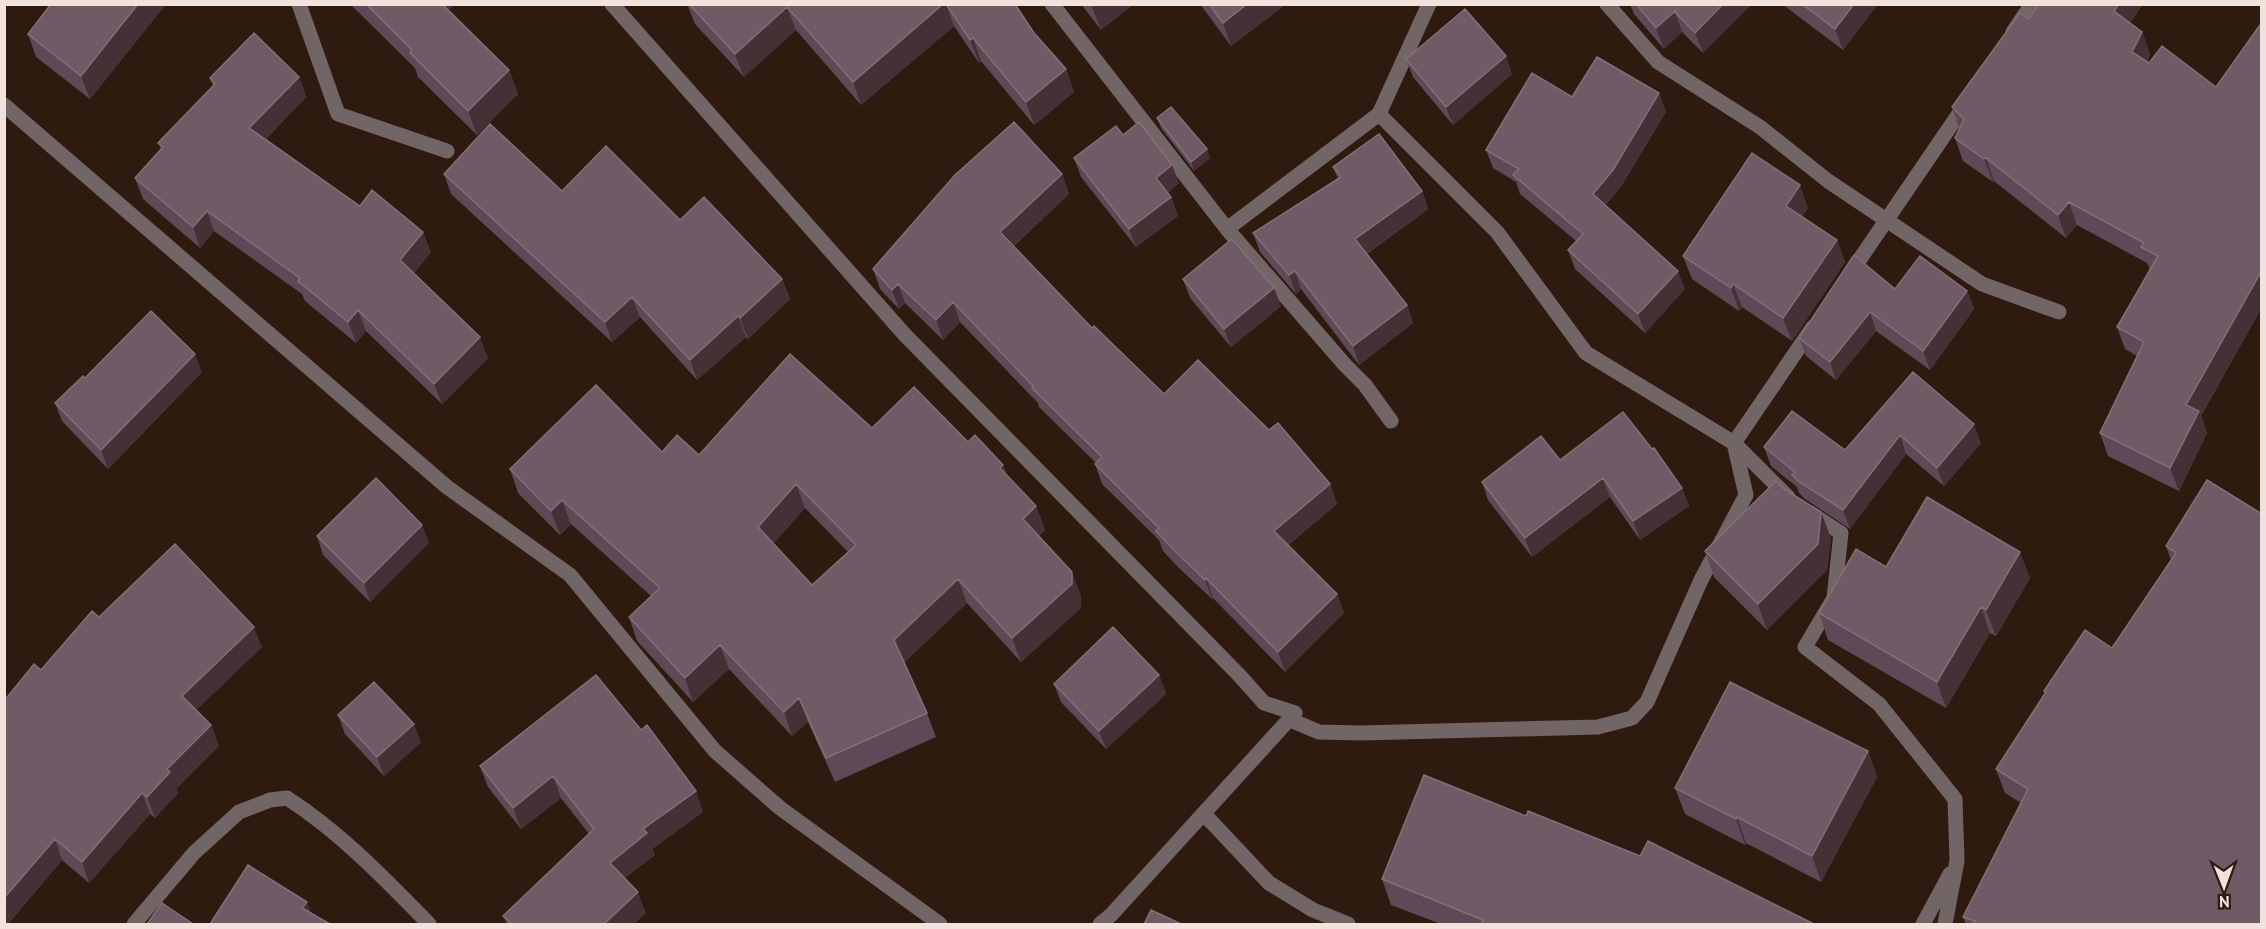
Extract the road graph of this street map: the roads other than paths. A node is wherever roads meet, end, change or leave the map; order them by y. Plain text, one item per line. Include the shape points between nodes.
1 (299, 4) edge
2 (612, 4) edge
3 (1052, 4) edge
4 (1429, 4) edge
5 (1607, 4) edge
6 (2032, 4) edge
7 (2006, 44) edge
8 (1973, 92) edge
9 (4, 105) edge
10 (1379, 114) junction
11 (447, 151) dead end
12 (1887, 219) junction
13 (1227, 230) junction
14 (1841, 287) edge
15 (2059, 312) dead end
16 (1821, 317) edge
17 (1391, 421) dead end
18 (1734, 443) junction
19 (1295, 713) junction
20 (1204, 814) junction
21 (1957, 861) junction
22 (134, 924) edge
23 (429, 924) edge
24 (940, 924) edge
25 (1100, 924) edge
26 (1348, 924) edge
27 (1923, 924) edge
28 (1946, 924) edge

1 - 11 street via 338,114
2 - 19 street via 905,336 1264,703
3 - 13 street
4 - 10 street
5 - 12 street via 1658,62 1760,127 1828,181
6 - 7 street
8 - 12 street
9 - 24 street via 447,487 570,575 715,751 780,808
10 - 13 street
10 - 18 street via 1497,232 1586,353
12 - 14 street
12 - 15 street via 1982,284
13 - 17 street via 1365,385
16 - 18 street
18 - 19 street via 1746,495 1701,580 1647,702 1632,718 1598,727 1361,733 1319,732 1293,721
18 - 21 street via 1799,507 1841,533 1834,598 1804,647 1880,704 1954,799
19 - 20 street
20 - 25 street
20 - 26 street via 1269,884 1313,910
21 - 27 street
21 - 28 street
22 - 23 street via 194,853 239,812 287,798 309,812

